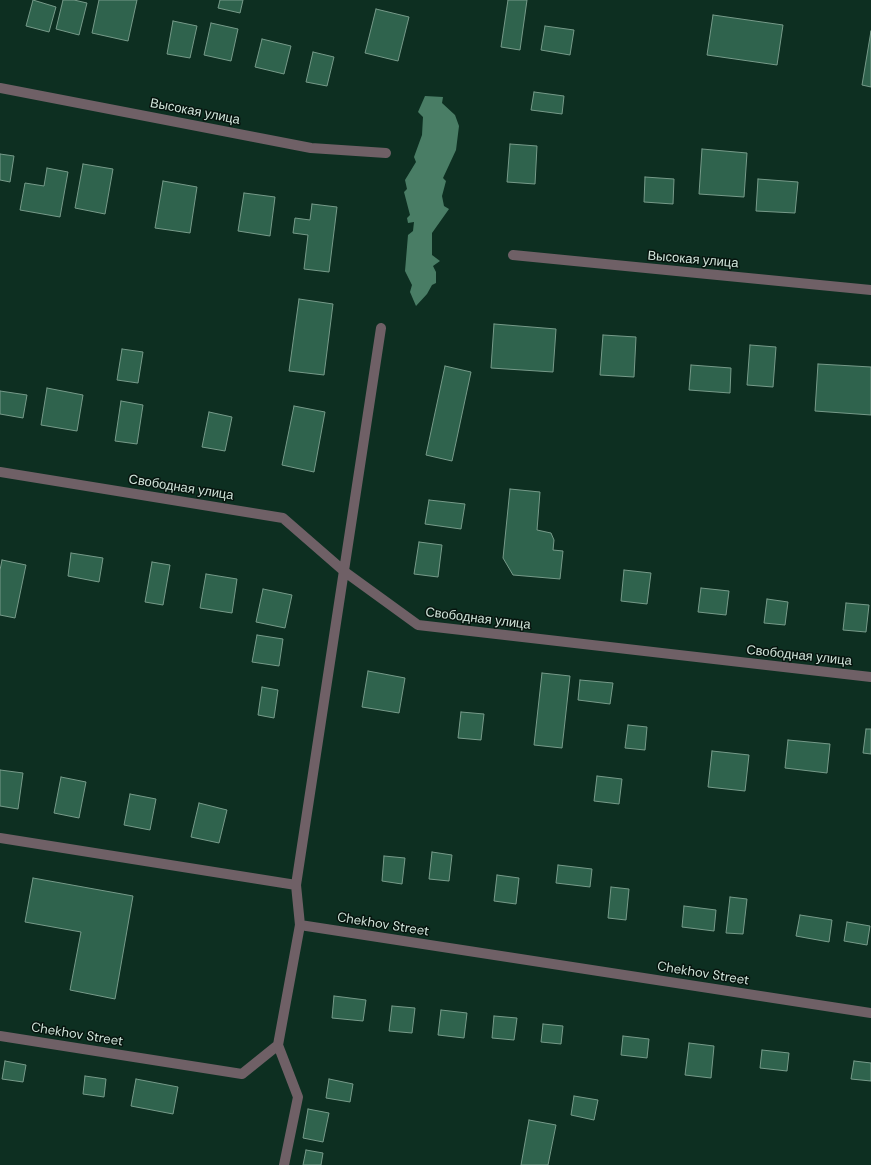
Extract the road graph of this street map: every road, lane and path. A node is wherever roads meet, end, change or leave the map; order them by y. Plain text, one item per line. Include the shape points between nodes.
1 (0, 88) edge
2 (386, 153) dead end
3 (513, 255) dead end
4 (871, 290) edge
5 (381, 328) dead end
6 (0, 472) edge
7 (345, 572) junction
8 (871, 677) edge
9 (0, 838) edge
10 (296, 886) junction
11 (300, 925) junction
12 (871, 1013) edge
13 (0, 1036) edge
14 (278, 1045) junction
15 (284, 1165) edge

1 - 2 street, Высокая улица via 311,148
3 - 4 street, Высокая улица
5 - 7 street
6 - 7 street, Свободная улица via 283,518
7 - 8 street, Свободная улица via 418,625
7 - 10 street
9 - 10 street
10 - 11 street
11 - 12 street, Chekhov Street
11 - 14 street
13 - 14 street, Chekhov Street via 242,1074
14 - 15 street via 298,1097

